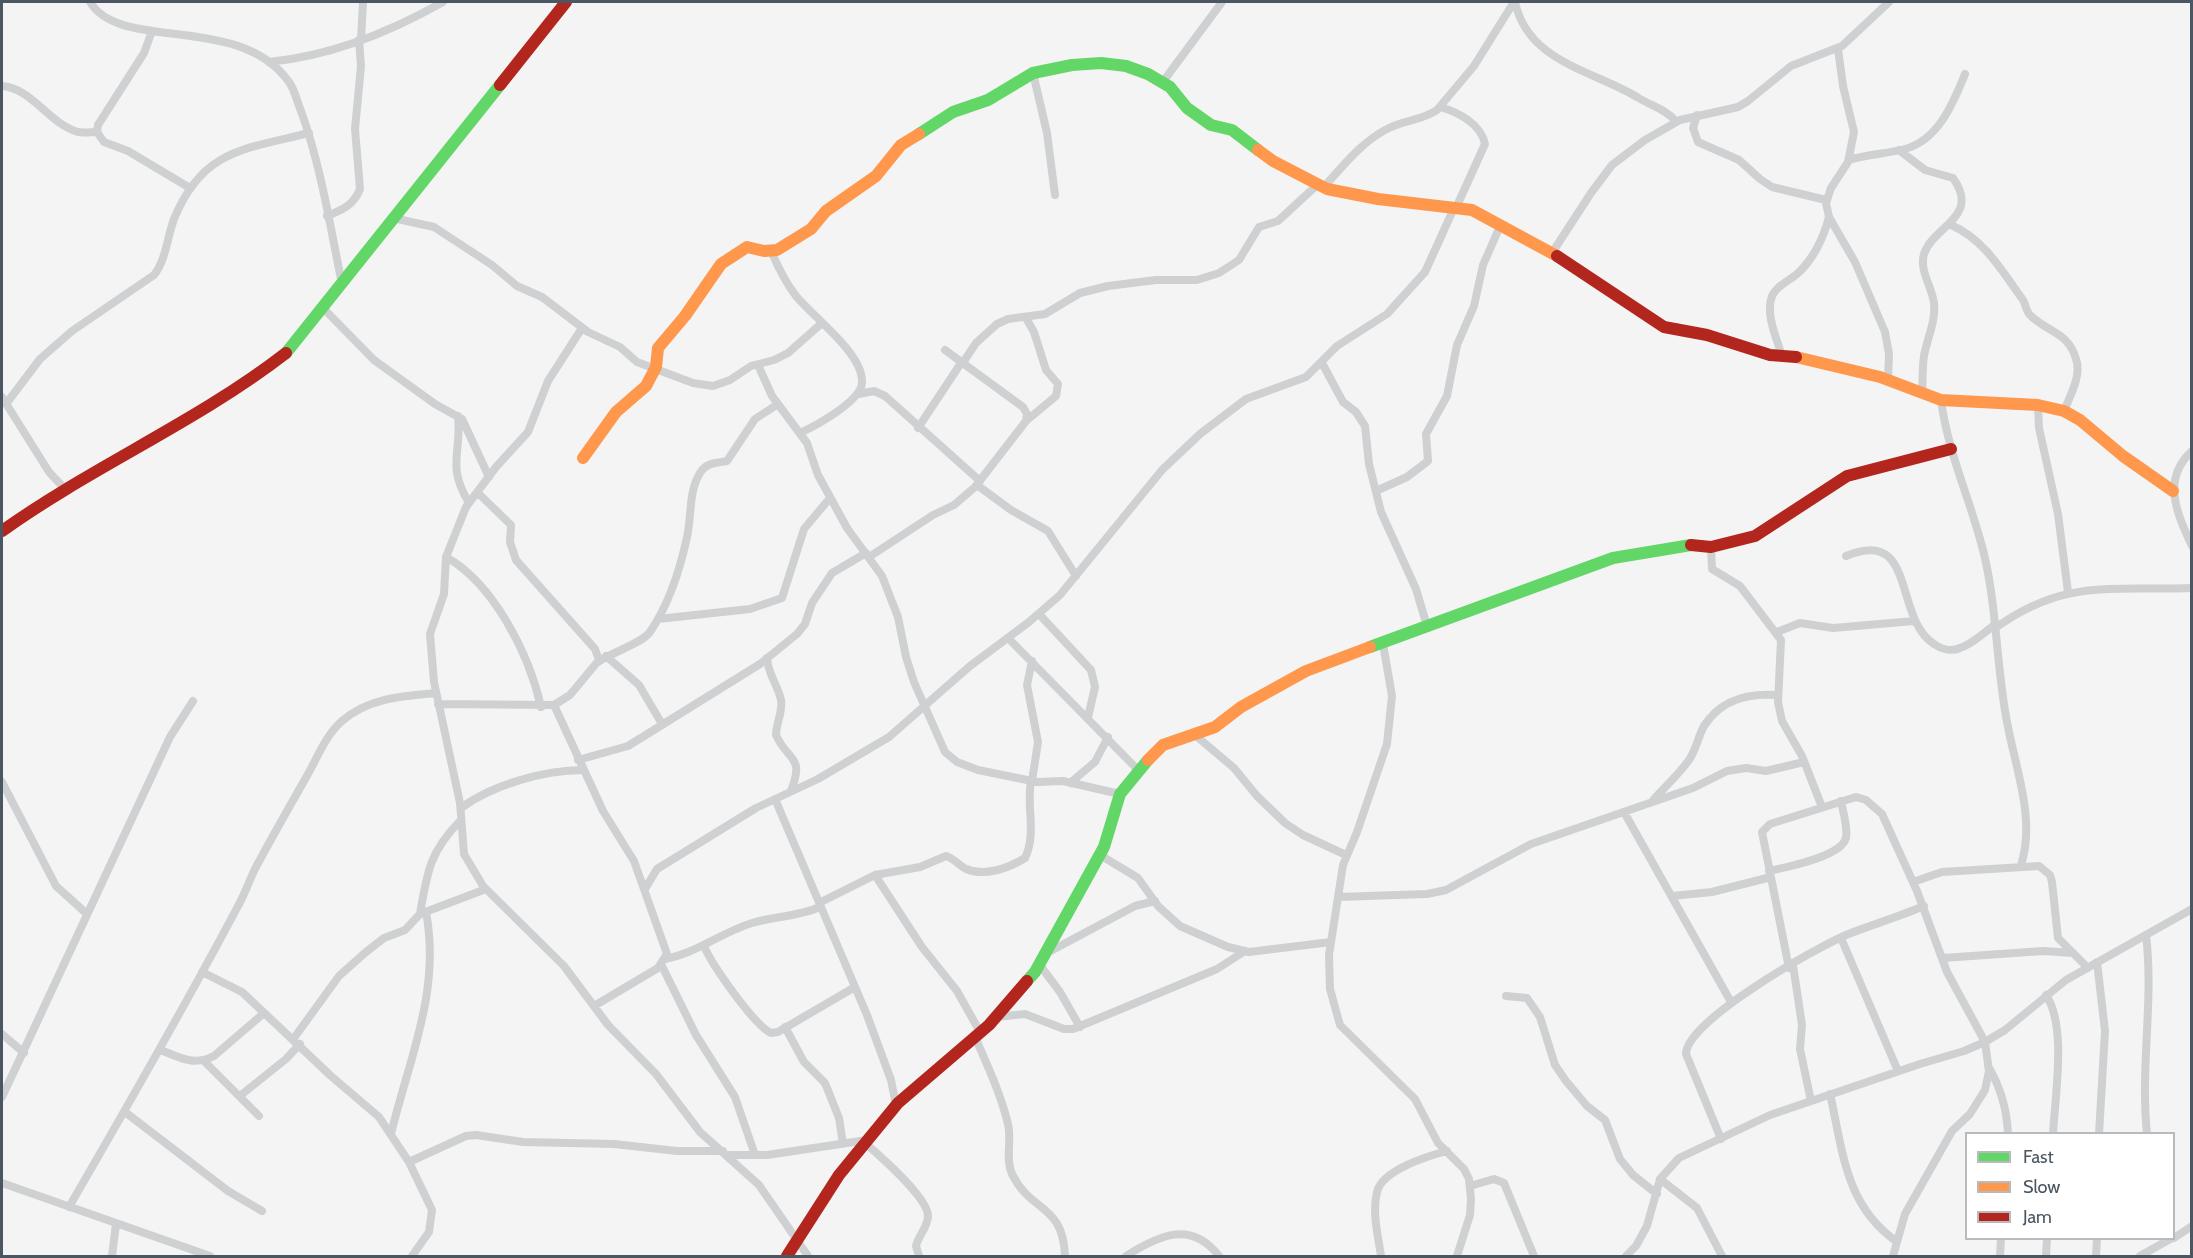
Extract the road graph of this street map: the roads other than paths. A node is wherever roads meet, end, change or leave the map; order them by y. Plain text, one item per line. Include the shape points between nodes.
1 (90, 2) edge
2 (363, 2) edge
3 (443, 2) edge
4 (566, 2) edge
5 (1222, 2) edge
6 (1515, 2) edge
7 (1889, 2) edge
8 (152, 31) junction
9 (360, 40) junction
10 (1838, 49) junction
11 (269, 62) junction
12 (1033, 73) junction
13 (1965, 74) dead end
14 (1162, 83) junction
15 (2, 86) edge
16 (1440, 107) junction
17 (1696, 115) junction
18 (1676, 121) junction
19 (97, 132) junction
20 (309, 133) junction
21 (1899, 150) junction
22 (1849, 159) junction
23 (1320, 187) junction
24 (190, 188) junction
25 (1055, 195) dead end
26 (1826, 200) junction
27 (1455, 208) junction
28 (327, 216) junction
29 (1829, 217) junction
30 (393, 218) junction
31 (1501, 224) junction
32 (1951, 225) junction
33 (771, 251) junction
34 (1552, 253) junction
35 (342, 284) junction
36 (322, 308) junction
37 (1026, 318) junction
38 (822, 323) junction
39 (582, 328) junction
40 (945, 350) dead end
41 (1782, 356) junction
42 (961, 363) junction
43 (1322, 363) junction
44 (758, 365) junction
45 (656, 368) junction
46 (1888, 380) junction
47 (1922, 393) junction
48 (858, 394) junction
49 (1941, 400) junction
50 (4, 401) edge
51 (778, 404) junction
52 (2038, 405) junction
53 (2064, 411) junction
54 (458, 416) junction
55 (1026, 421) junction
56 (918, 428) junction
57 (800, 433) junction
58 (1951, 449) junction
59 (2192, 451) edge
60 (584, 458) dead end
61 (489, 477) junction
62 (978, 483) junction
63 (63, 488) junction
64 (1376, 490) junction
65 (2173, 491) junction
66 (477, 492) junction
67 (830, 498) junction
68 (469, 503) junction
69 (2, 531) edge
70 (2192, 546) edge
71 (1711, 547) junction
72 (867, 555) junction
73 (1845, 556) dead end
74 (446, 557) junction
75 (1076, 576) junction
76 (2192, 588) edge
77 (2068, 592) junction
78 (1039, 614) junction
79 (658, 619) junction
80 (1914, 621) junction
81 (1427, 626) junction
82 (1994, 627) junction
83 (1777, 632) junction
84 (1008, 638) junction
85 (1383, 644) junction
86 (606, 656) junction
87 (767, 658) junction
88 (1032, 661) junction
89 (598, 662) junction
90 (436, 693) junction
91 (1777, 695) junction
92 (193, 701) dead end
93 (438, 704) junction
94 (554, 705) junction
95 (925, 706) junction
96 (541, 707) junction
97 (1088, 717) junction
98 (662, 724) junction
99 (1195, 735) junction
100 (1108, 738) junction
101 (578, 760) junction
102 (1804, 762) junction
103 (583, 770) junction
104 (1138, 770) junction
105 (1031, 781) junction
106 (2, 782) edge
107 (1070, 783) junction
108 (790, 791) junction
109 (1120, 794) junction
110 (775, 799) junction
111 (1840, 801) junction
112 (1651, 802) junction
113 (1822, 807) junction
114 (460, 808) junction
115 (1624, 812) junction
116 (461, 820) junction
117 (1100, 855) junction
118 (1346, 855) junction
119 (2021, 865) junction
120 (1770, 874) junction
121 (875, 875) junction
122 (1913, 882) junction
123 (486, 889) junction
124 (645, 889) junction
125 (1338, 897) junction
126 (1672, 897) junction
127 (1155, 900) junction
128 (820, 905) junction
129 (1924, 906) junction
130 (2192, 909) edge
131 (423, 913) junction
132 (87, 914) junction
133 (2146, 935) junction
134 (1841, 938) junction
135 (1331, 942) junction
136 (704, 946) junction
137 (1245, 951) junction
138 (2073, 953) junction
139 (1943, 958) junction
140 (1042, 959) junction
141 (663, 962) junction
142 (2097, 963) junction
143 (1791, 966) junction
144 (2088, 968) junction
145 (202, 972) junction
146 (855, 987) junction
147 (2046, 995) junction
148 (1506, 996) dead end
149 (1731, 1002) junction
150 (594, 1006) junction
151 (264, 1013) junction
152 (996, 1017) junction
153 (1080, 1027) junction
154 (786, 1028) junction
155 (2, 1034) edge
156 (977, 1035) junction
157 (297, 1041) junction
158 (1985, 1042) junction
159 (160, 1050) junction
160 (24, 1053) junction
161 (204, 1060) junction
162 (1988, 1065) junction
163 (1898, 1071) junction
164 (1830, 1094) junction
165 (241, 1095) junction
166 (2, 1097) edge
167 (1811, 1101) junction
168 (896, 1106) junction
169 (125, 1112) junction
170 (260, 1116) dead end
171 (2008, 1132) edge
172 (2053, 1132) edge
173 (2099, 1132) edge
174 (2147, 1132) edge
175 (391, 1134) junction
176 (1720, 1139) junction
177 (866, 1142) junction
178 (843, 1144) junction
179 (1447, 1151) junction
180 (725, 1153) junction
181 (755, 1155) junction
182 (409, 1162) junction
183 (1660, 1179) junction
184 (2, 1183) edge
185 (1470, 1186) junction
186 (1657, 1194) junction
187 (69, 1207) junction
188 (262, 1211) dead end
189 (116, 1224) junction
190 (2192, 1226) edge
191 (2175, 1237) edge
192 (796, 1240) junction
193 (2001, 1240) edge
194 (2047, 1240) edge
195 (2097, 1240) edge
196 (2155, 1240) edge
197 (2170, 1240) edge
198 (1896, 1241) junction
199 (2156, 1249) junction
200 (209, 1256) edge
201 (112, 1257) edge
202 (412, 1257) edge
203 (787, 1257) edge
204 (808, 1257) edge
205 (919, 1257) edge
206 (1065, 1257) edge
207 (1126, 1257) edge
208 (1219, 1257) edge
209 (1381, 1257) edge
210 (1457, 1257) edge
211 (1534, 1257) edge
212 (1626, 1257) edge
213 (1722, 1257) edge
214 (1893, 1257) edge
215 (2000, 1257) edge
216 (2046, 1257) edge
217 (2096, 1257) edge
218 (2140, 1257) edge

1 - 8 street via 102,16
2 - 9 street
3 - 9 street via 414,19
4 - 30 street
5 - 14 street
6 - 16 street via 1474,66
6 - 18 street via 1528,32 1553,57 1659,107
7 - 10 street
8 - 11 street via 215,38
8 - 19 street via 144,53
9 - 11 street
9 - 28 street via 356,129 360,189 357,198
10 - 17 street via 1791,66 1738,106
10 - 22 street via 1842,86 1854,132
11 - 20 street via 291,84
12 - 14 street via 1101,63 1126,66
12 - 25 street via 1047,133
12 - 33 street via 912,136 876,176 826,211 812,229
13 - 21 street via 1933,132 1922,142
14 - 23 street via 1205,121 1232,130 1274,161
15 - 19 street via 19,91 78,132
16 - 23 street via 1430,115 1377,134
16 - 27 street via 1474,125 1485,144
17 - 18 street
17 - 26 street via 1693,128 1698,142 1739,160 1772,187
18 - 34 street via 1612,165
19 - 24 street via 104,142 128,151
20 - 24 street via 223,157
20 - 28 street
21 - 22 street
21 - 32 street via 1925,170 1953,178 1961,195 1960,208
22 - 26 street
23 - 27 street
23 - 37 street via 1278,221 1259,227 1239,260 1219,273 1197,280 1156,280 1094,289 1045,314
24 - 50 street via 174,219 161,266 154,275 72,331 40,359
26 - 29 street
27 - 31 street via 1472,210
27 - 43 street via 1425,272 1387,314 1337,346
28 - 35 street
29 - 41 street via 1824,234 1798,273 1772,297 1770,309
29 - 46 street via 1855,262 1885,332
30 - 35 street
30 - 39 street via 434,227 517,286 542,297
31 - 34 street
31 - 64 street via 1457,345 1447,396 1425,434 1428,461 1407,477
32 - 47 street via 1930,243 1923,259 1934,302 1934,320 1924,357
32 - 53 street via 1989,251 2030,315 2056,330 2073,350 2078,372
33 - 38 street via 795,295
33 - 45 street via 747,248 721,264 658,348
34 - 41 street via 1664,327
35 - 36 street
36 - 54 street via 374,360
36 - 63 street via 292,348 262,373 159,437
37 - 42 street via 997,324
37 - 55 street via 1043,364 1058,384 1056,396
38 - 44 street via 788,353
38 - 48 street via 847,350 861,374
39 - 45 street via 620,347 638,362
39 - 61 street via 548,381 528,432
40 - 42 street
41 - 46 street via 1805,358
42 - 55 street via 1023,407
42 - 56 street
43 - 64 street via 1343,402 1365,426
43 - 75 street via 1306,376 1246,399 1200,434 1162,470
44 - 45 street via 713,386 693,383
44 - 51 street
45 - 60 street via 645,386 616,412
46 - 47 street
47 - 49 street
48 - 56 street via 874,391 885,396
48 - 57 street
49 - 52 street
49 - 58 street
50 - 63 street
51 - 57 street
51 - 79 street via 755,419 728,461 703,469 693,488 679,570
52 - 53 street
52 - 77 street
53 - 65 street
54 - 61 street via 468,426
54 - 68 street via 454,465
55 - 62 street
56 - 62 street
57 - 67 street
58 - 71 street via 1847,476 1755,536
58 - 82 street via 1983,549
59 - 65 street via 2176,472
61 - 66 street
62 - 72 street via 954,505
62 - 75 street via 1011,510 1048,531
63 - 69 street
64 - 81 street via 1381,512 1416,589
65 - 70 street
66 - 68 street
66 - 89 street via 508,520 516,560 596,649
67 - 72 street
67 - 79 street via 804,529 782,598 750,609
68 - 74 street
71 - 81 street via 1685,545 1613,558
71 - 83 street via 1712,569 1734,580
72 - 87 street via 832,573 812,603 805,624
72 - 95 street via 890,592 906,657
73 - 80 street via 1873,548 1892,560
74 - 90 street via 444,594 430,634
74 - 96 street via 467,572 512,631 532,674
75 - 78 street
76 - 77 street
77 - 82 street via 2041,600
78 - 84 street
78 - 97 street via 1091,670 1095,687
79 - 86 street via 642,639
80 - 82 street via 1924,637 1944,649 1962,648
80 - 83 street via 1833,628 1800,622
81 - 85 street
82 - 119 street via 1998,675 2023,798 2025,834
83 - 91 street via 1782,651
84 - 88 street
84 - 95 street
85 - 99 street via 1306,671
85 - 118 street via 1392,696 1388,744
86 - 89 street
86 - 98 street via 639,685
87 - 98 street
87 - 108 street via 782,705 776,735 798,770
88 - 97 street
88 - 105 street via 1028,685 1038,742
89 - 94 street via 570,695
90 - 93 street
90 - 145 street via 393,697 355,712 325,741
91 - 102 street via 1782,721
91 - 112 street via 1736,698 1716,712 1704,726 1689,759
92 - 132 street via 170,737
93 - 96 street
93 - 114 street
94 - 96 street
94 - 101 street
95 - 105 street via 940,743 951,758 978,771
95 - 108 street via 875,746
97 - 100 street
98 - 101 street via 628,746
99 - 104 street via 1163,745
99 - 118 street via 1234,768 1285,823
100 - 104 street
100 - 107 street via 1095,762
101 - 103 street
102 - 112 street via 1766,771 1727,771
102 - 113 street
103 - 114 street via 546,773 486,793
103 - 124 street via 634,861
104 - 109 street
105 - 107 street
105 - 121 street via 1028,796 1032,824 1025,858 979,872 946,856 920,867
106 - 132 street via 56,886
107 - 109 street
108 - 110 street
109 - 117 street
110 - 124 street via 657,869
110 - 128 street
111 - 113 street
111 - 120 street via 1846,834 1841,847
111 - 122 street via 1856,797 1866,800 1882,814
112 - 115 street
113 - 120 street via 1765,828 1763,845
114 - 116 street
115 - 125 street via 1531,844 1446,891
115 - 126 street
116 - 123 street via 464,854
116 - 131 street via 437,847 428,867
117 - 127 street via 1138,878
117 - 140 street
118 - 125 street
119 - 122 street via 1942,872
119 - 138 street via 2039,866 2050,875 2055,931
120 - 126 street via 1712,892
120 - 143 street
121 - 128 street
121 - 156 street via 922,947 957,991
122 - 129 street
123 - 131 street
123 - 150 street via 551,951
124 - 141 street via 665,945
125 - 135 street
126 - 149 street
127 - 137 street via 1180,926
127 - 140 street via 1135,906
128 - 136 street via 792,917 753,923
128 - 146 street
129 - 134 street
129 - 139 street
130 - 133 street
131 - 157 street via 405,930 384,938 348,966
131 - 175 street via 430,935 424,1019
132 - 160 street
133 - 142 street
133 - 174 street via 2150,971 2145,1062
134 - 143 street
134 - 163 street
135 - 137 street
135 - 179 street via 1330,989 1340,1025 1415,1099 1432,1134
136 - 141 street
136 - 154 street via 720,974 767,1031
137 - 153 street via 1217,969
138 - 139 street via 2043,951
138 - 144 street
139 - 158 street
140 - 152 street
140 - 153 street
141 - 150 street
141 - 181 street via 696,1035 735,1097
142 - 144 street
142 - 173 street via 2105,1031
143 - 149 street
143 - 167 street via 1801,1014 1800,1049
144 - 147 street
145 - 151 street via 233,986
145 - 159 street
146 - 154 street
146 - 168 street via 881,1051
147 - 158 street
147 - 172 street via 2057,1029
148 - 186 street via 1527,998 1540,1017 1555,1065 1587,1106 1605,1120 1620,1159
149 - 176 street via 1686,1045 1686,1054
150 - 180 street via 656,1074 700,1132
151 - 157 street
151 - 161 street via 214,1056
152 - 153 street via 1025,1014 1064,1029
152 - 156 street
154 - 178 street via 804,1062 825,1083 839,1118
155 - 160 street
156 - 168 street
156 - 206 street via 1008,1123 1010,1171 1062,1229
157 - 165 street via 286,1059
157 - 175 street via 380,1117
158 - 162 street
158 - 163 street
159 - 161 street via 194,1062
159 - 169 street
160 - 166 street
161 - 165 street
162 - 171 street via 1997,1080
162 - 198 street via 1984,1090 1941,1148 1905,1214
163 - 164 street
164 - 167 street
164 - 198 street via 1854,1193 1869,1218
165 - 170 street
167 - 176 street
168 - 177 street
169 - 187 street
169 - 188 street via 228,1191
175 - 182 street
176 - 183 street via 1679,1158
177 - 178 street
177 - 192 street
177 - 205 street via 927,1211 928,1219 916,1246
178 - 181 street
179 - 185 street via 1464,1169
179 - 209 street via 1425,1156 1399,1169 1380,1185 1376,1223
180 - 181 street
180 - 182 street via 523,1142 476,1135
180 - 192 street via 759,1185
182 - 202 street via 432,1210 429,1232
183 - 186 street
183 - 213 street via 1697,1208
184 - 187 street
185 - 210 street via 1470,1215
185 - 211 street via 1494,1179 1504,1183
186 - 212 street via 1647,1226
187 - 189 street
189 - 200 street
189 - 201 street
190 - 191 street
192 - 203 street
192 - 204 street
193 - 215 street
194 - 216 street
195 - 217 street
196 - 199 street
197 - 199 street
198 - 214 street
199 - 218 street
207 - 208 street via 1164,1236 1191,1234 1203,1239

